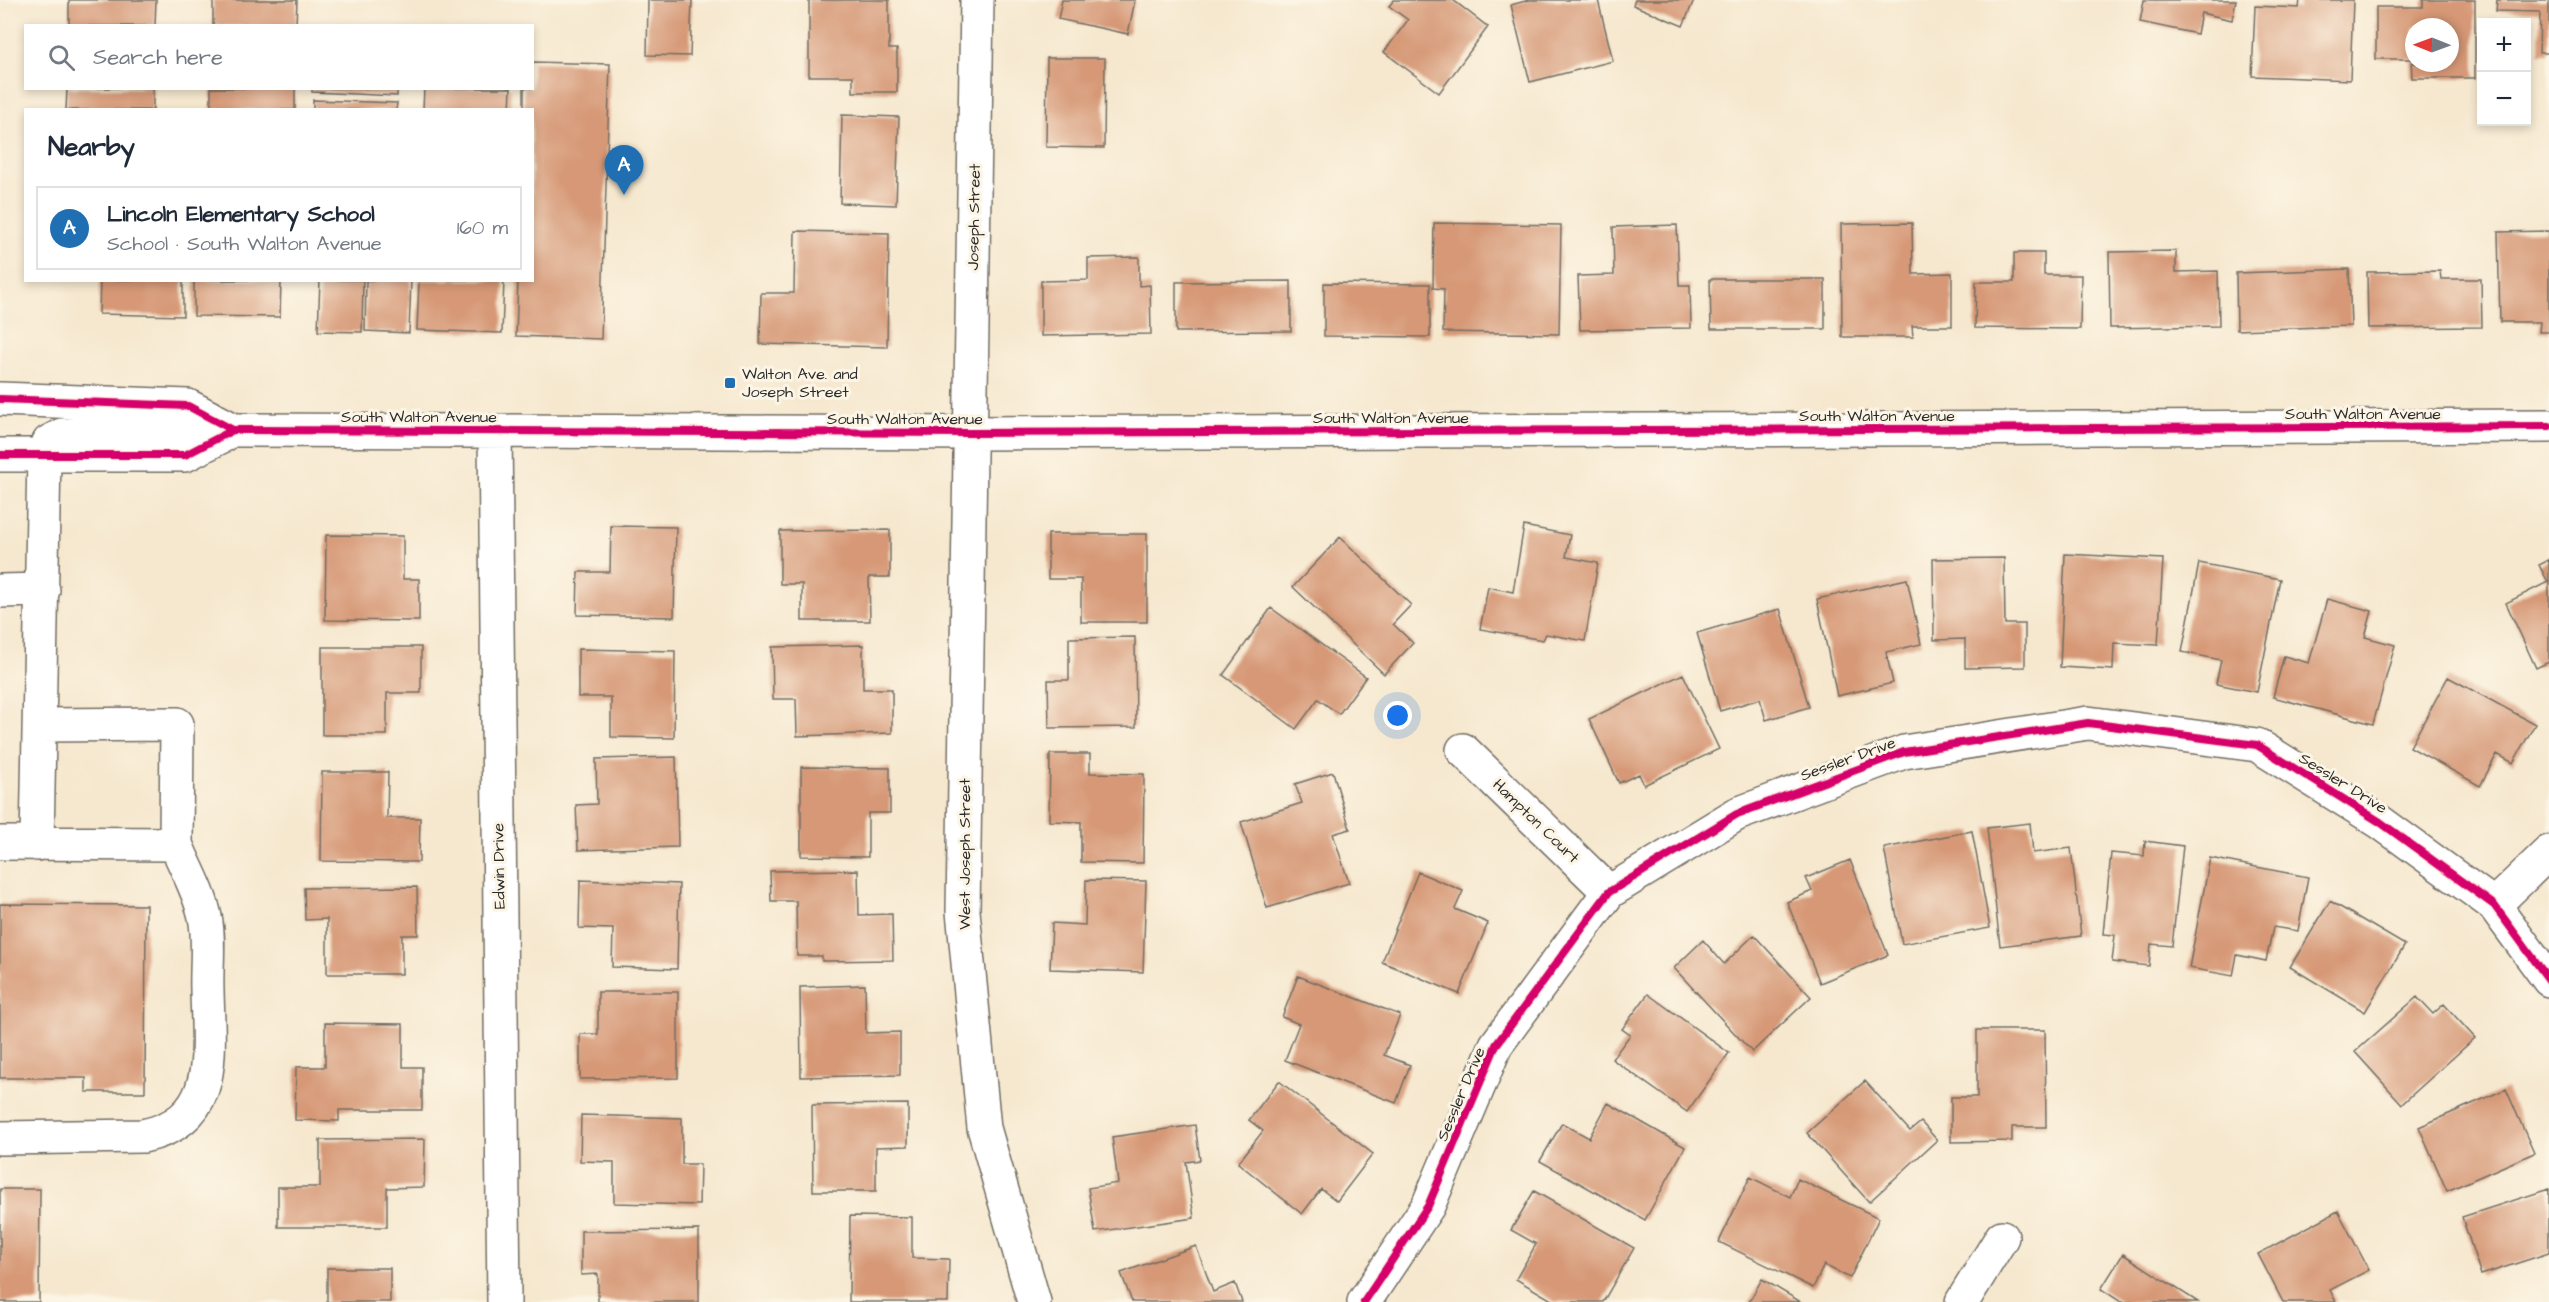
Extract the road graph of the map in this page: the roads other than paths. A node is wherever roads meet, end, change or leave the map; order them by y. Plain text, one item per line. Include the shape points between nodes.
1 (977, 0) edge
2 (0, 399) edge
3 (2549, 426) edge
4 (233, 430) junction
5 (495, 431) junction
6 (970, 433) junction
7 (0, 454) edge
8 (44, 455) junction
9 (43, 590) junction
10 (0, 591) edge
11 (41, 725) junction
12 (1463, 750) dead end
13 (0, 843) edge
14 (37, 844) junction
15 (176, 844) junction
16 (2549, 852) edge
17 (1609, 892) junction
18 (2494, 905) junction
19 (2549, 980) edge
20 (0, 1138) edge
21 (2002, 1237) dead end
22 (504, 1302) edge
23 (1034, 1302) edge
24 (1364, 1302) edge
25 (1962, 1302) edge

1 - 6 street, Joseph Street
2 - 4 street, South Walton Avenue via 188,406
3 - 6 street, South Walton Avenue
4 - 5 street, South Walton Avenue
4 - 8 street, South Walton Avenue via 185,454
5 - 6 street, South Walton Avenue
5 - 22 street, Edwin Drive
6 - 23 street, West Joseph Street via 963,911 984,1128
7 - 8 street, South Walton Avenue
8 - 9 street
9 - 10 street
9 - 11 street
11 - 14 street
11 - 15 street via 177,724
12 - 17 street, Hampton Court
13 - 14 street
14 - 15 street
15 - 20 street via 205,917 208,1070 196,1105 165,1131 143,1136
16 - 18 street
17 - 18 street, Sessler Drive via 1737,814 1904,752 2088,723 2257,745 2380,822
17 - 24 street, Sessler Drive via 1496,1046 1428,1206
18 - 19 street, Sessler Drive
21 - 25 street

